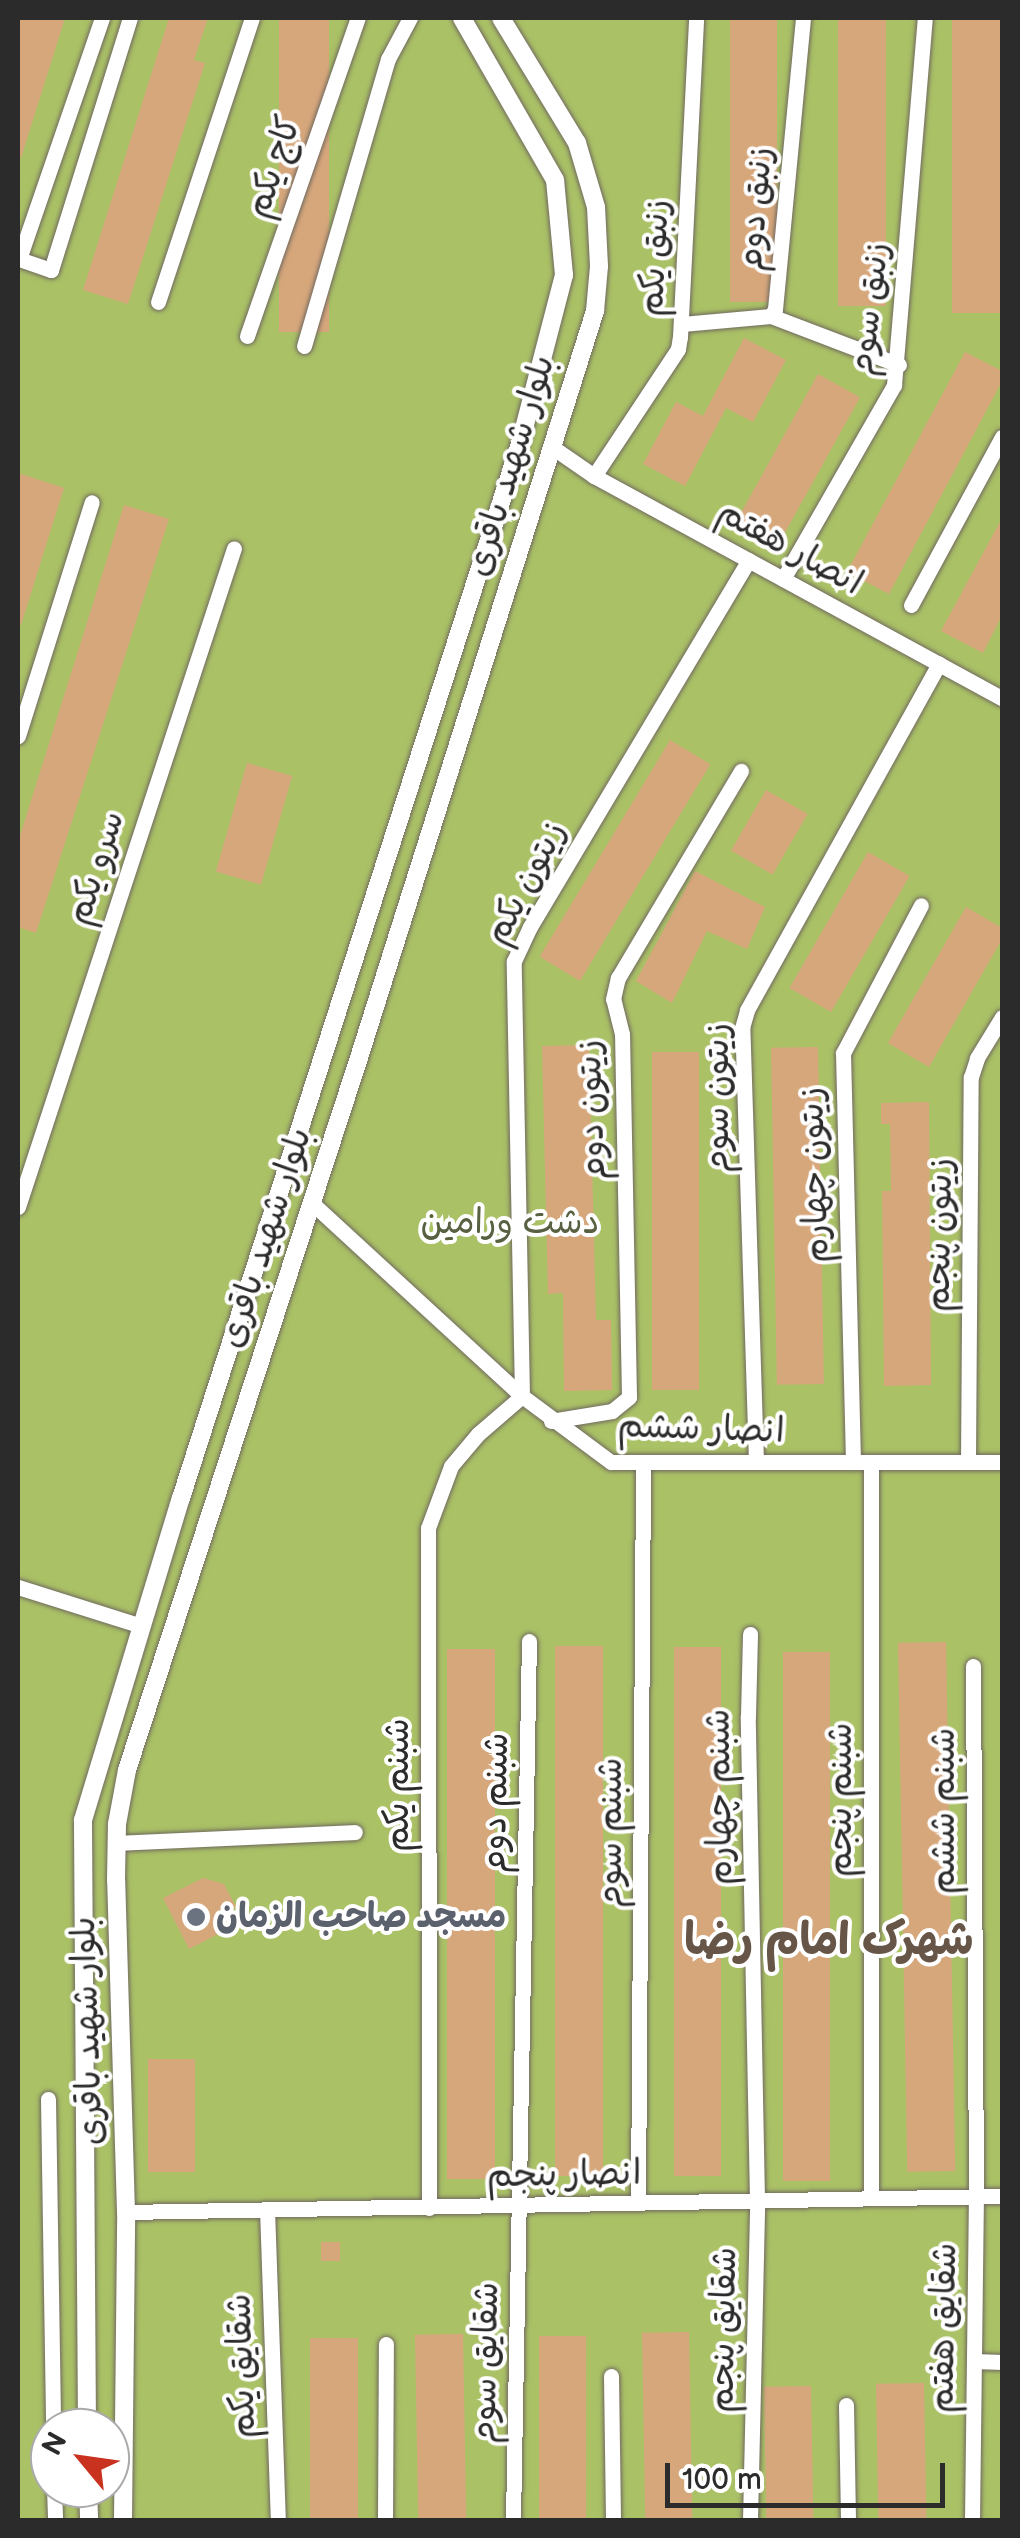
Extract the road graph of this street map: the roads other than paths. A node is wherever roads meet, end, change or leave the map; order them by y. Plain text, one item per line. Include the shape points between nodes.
1 (102, 18) edge
2 (130, 18) edge
3 (252, 18) edge
4 (358, 18) edge
5 (410, 18) edge
6 (462, 18) edge
7 (502, 18) edge
8 (696, 18) edge
9 (803, 18) edge
10 (925, 18) edge
11 (158, 302) dead end
12 (771, 316) junction
13 (682, 324) junction
14 (248, 336) dead end
15 (304, 346) dead end
16 (899, 365) junction
17 (1002, 437) edge
18 (552, 447) junction
19 (594, 476) junction
20 (92, 502) dead end
21 (234, 548) dead end
22 (749, 560) junction
23 (783, 579) junction
24 (911, 606) dead end
25 (939, 664) junction
26 (1000, 691) edge
27 (18, 736) edge
28 (741, 771) dead end
29 (921, 905) dead end
30 (1002, 1018) edge
31 (280, 1190) junction
32 (312, 1204) junction
33 (18, 1208) edge
34 (522, 1396) junction
35 (551, 1421) junction
36 (643, 1462) junction
37 (756, 1462) junction
38 (853, 1462) junction
39 (871, 1462) junction
40 (968, 1462) junction
41 (1002, 1462) edge
42 (18, 1587) edge
43 (142, 1626) junction
44 (750, 1634) dead end
45 (529, 1640) dead end
46 (973, 1666) dead end
47 (354, 1832) dead end
48 (116, 1844) junction
49 (48, 2099) dead end
50 (976, 2196) junction
51 (1002, 2196) edge
52 (871, 2198) junction
53 (757, 2200) junction
54 (638, 2203) junction
55 (518, 2206) junction
56 (429, 2208) junction
57 (267, 2209) junction
58 (126, 2212) junction
59 (386, 2344) dead end
60 (974, 2360) junction
61 (1002, 2362) edge
62 (611, 2376) dead end
63 (846, 2405) dead end
64 (53, 2408) edge
65 (87, 2408) edge
66 (123, 2520) edge
67 (278, 2520) edge
68 (385, 2520) edge
69 (513, 2520) edge
70 (613, 2520) edge
71 (750, 2520) edge
72 (848, 2520) edge
73 (972, 2520) edge

1 - 2 street via 19,259 52,270
3 - 11 street
4 - 14 street, کاج یکم
5 - 15 street via 388,59
6 - 31 street, بلوار شهید باقری via 555,180 564,275 520,440
7 - 18 street, بلوار شهید باقری via 577,143 596,207 594,311
8 - 13 street, زنبق یکم
9 - 12 street, زنبق دوم via 778,299
10 - 16 street, زنبق سوم
12 - 13 street, زنبق دوم
12 - 16 street
13 - 19 street, زنبق یکم via 678,349
16 - 23 street, زنبق سوم via 885,406
17 - 24 street
18 - 19 street, انصار هفتم
18 - 32 street, بلوار شهید باقری
19 - 22 street, انصار هفتم
20 - 27 street
21 - 33 street, سرو یکم
22 - 23 street, انصار هفتم
22 - 34 street, زیتون یکم via 514,961
23 - 25 street, انصار هفتم
25 - 26 street, انصار هفتم
25 - 37 street, زیتون سوم via 742,1028
28 - 35 street, زیتون دوم via 618,978 613,1000 622,1034 629,1397 612,1411
29 - 38 street, زیتون چهارم via 843,1053
30 - 40 street, زیتون پنجم via 972,1077
31 - 32 street
31 - 43 street, بلوار شهید باقری
32 - 34 street, انصار ششم
32 - 48 street, بلوار شهید باقری via 127,1770
34 - 35 street, انصار ششم
34 - 56 street, شبنم یکم via 451,1466 428,1528
35 - 36 street, انصار ششم via 611,1462
36 - 37 street, انصار ششم
36 - 54 street, شبنم سوم
37 - 38 street, انصار ششم
38 - 39 street, انصار ششم
39 - 40 street, انصار ششم
39 - 52 street, شبنم پنجم
40 - 41 street, انصار ششم
42 - 43 street
43 - 65 street, بلوار شهید باقری via 83,1820
44 - 53 street, شبنم چهارم
45 - 55 street, شبنم دوم
46 - 50 street, شبنم ششم
47 - 48 street
48 - 58 street, بلوار شهید باقری
49 - 64 street
50 - 51 street, انصار پنجم
50 - 52 street, انصار پنجم
50 - 60 street, شقایق هفتم
52 - 53 street, انصار پنجم
53 - 54 street, انصار پنجم
53 - 71 street, شقایق پنجم
54 - 55 street, انصار پنجم
55 - 56 street, انصار پنجم
55 - 69 street, شقایق سوم
56 - 57 street, انصار پنجم
57 - 58 street, انصار پنجم
57 - 67 street, شقایق یکم
58 - 66 street, بلوار شهید باقری
59 - 68 street
60 - 61 street
60 - 73 street, شقایق هفتم
62 - 70 street
63 - 72 street

